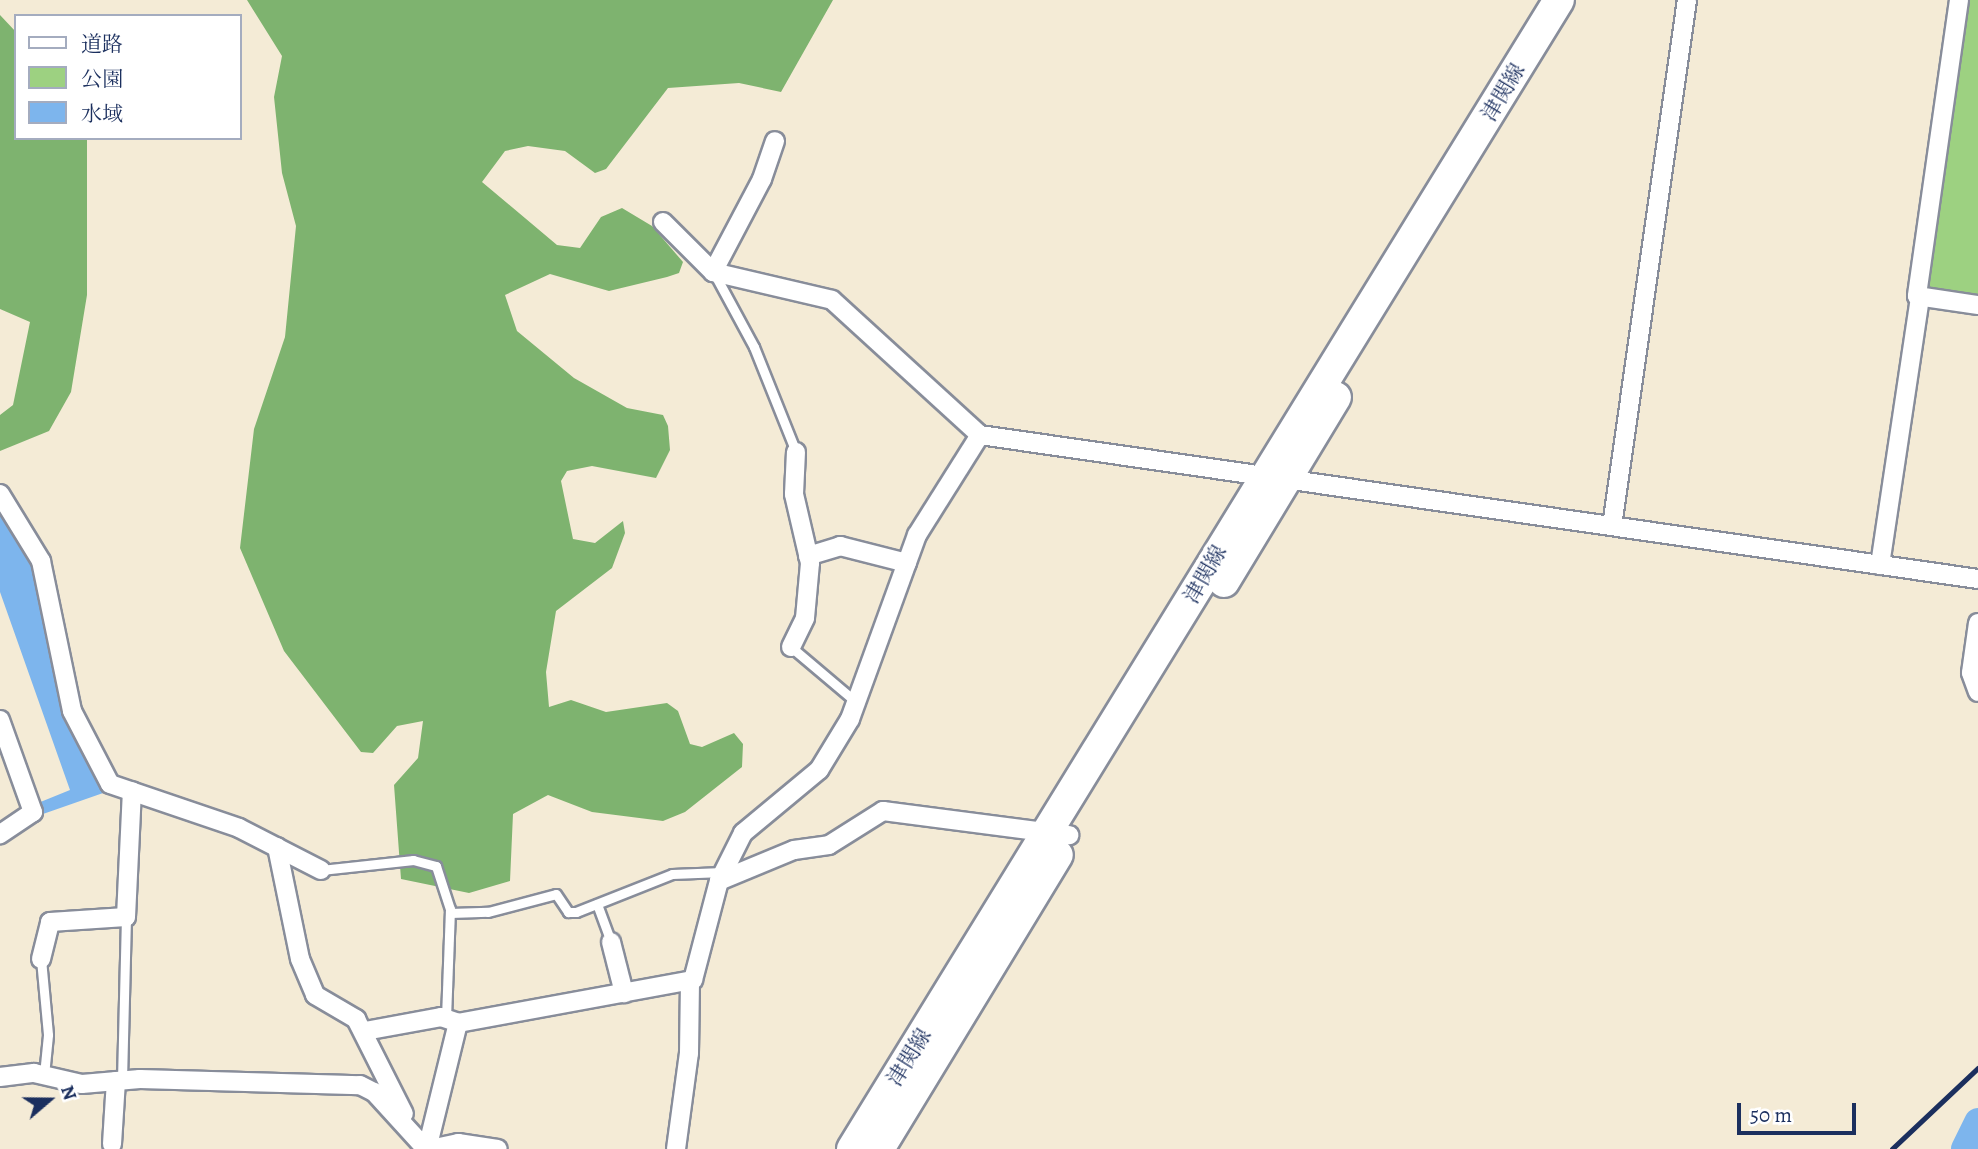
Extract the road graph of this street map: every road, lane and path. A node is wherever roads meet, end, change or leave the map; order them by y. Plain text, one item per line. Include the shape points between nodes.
1 (1559, 0) edge
2 (1579, 0) edge
3 (1687, 0) edge
4 (1959, 0) edge
5 (775, 141) dead end
6 (663, 222) dead end
7 (713, 272) junction
8 (1920, 296) junction
9 (1978, 305) edge
10 (980, 435) junction
11 (796, 452) joint
12 (1274, 479) junction
13 (0, 494) edge
14 (1612, 526) junction
15 (808, 556) junction
16 (906, 564) junction
17 (1880, 565) junction
18 (1978, 579) edge
19 (1978, 622) edge
20 (791, 647) joint
21 (1978, 692) edge
22 (856, 702) junction
23 (0, 720) edge
24 (7, 760) edge
25 (132, 790) junction
26 (0, 834) edge
27 (1058, 834) junction
28 (277, 847) junction
29 (321, 870) joint
30 (721, 876) junction
31 (597, 904) junction
32 (450, 913) junction
33 (125, 917) junction
34 (611, 942) joint
35 (41, 958) joint
36 (690, 982) junction
37 (624, 993) junction
38 (452, 1021) junction
39 (365, 1031) junction
40 (44, 1074) junction
41 (0, 1077) edge
42 (119, 1081) junction
43 (112, 1144) dead end
44 (427, 1149) edge
45 (498, 1149) edge
46 (676, 1149) edge
47 (852, 1149) edge
48 (880, 1149) edge

1 - 12 main road, 津関線
2 - 12 main road, 津関線
3 - 14 street
4 - 8 street
5 - 7 street
6 - 7 street
7 - 10 street via 832,300
7 - 11 lane via 754,347
8 - 9 street
8 - 17 street
10 - 12 street
10 - 16 street
11 - 15 street via 794,495
12 - 14 street
12 - 27 main road, 津関線
13 - 25 street via 45,574 72,711 110,784
14 - 17 street
15 - 16 street via 840,546
15 - 20 street via 805,618
16 - 22 street
17 - 18 street
19 - 21 street via 1971,673
20 - 22 lane
22 - 30 street via 819,770 743,833
23 - 24 street
24 - 26 street via 33,812
25 - 28 street
25 - 33 street
27 - 30 street via 883,811 829,845 794,849
27 - 47 main road, 津関線
27 - 48 main road, 津関線
28 - 29 street
28 - 39 street via 300,958 315,995
29 - 32 lane via 433,864
30 - 31 lane via 672,874
30 - 36 street
31 - 32 lane via 570,913 555,894 488,912
31 - 34 lane
32 - 38 lane
33 - 35 street via 50,922
33 - 42 lane
34 - 37 street
35 - 40 lane via 48,1035
36 - 37 street
36 - 46 street via 690,1053
37 - 38 street
38 - 39 street
38 - 44 street
39 - 44 street
40 - 41 street
40 - 42 street via 82,1084
42 - 43 street
42 - 44 street via 360,1085 374,1092
44 - 45 street via 458,1143

